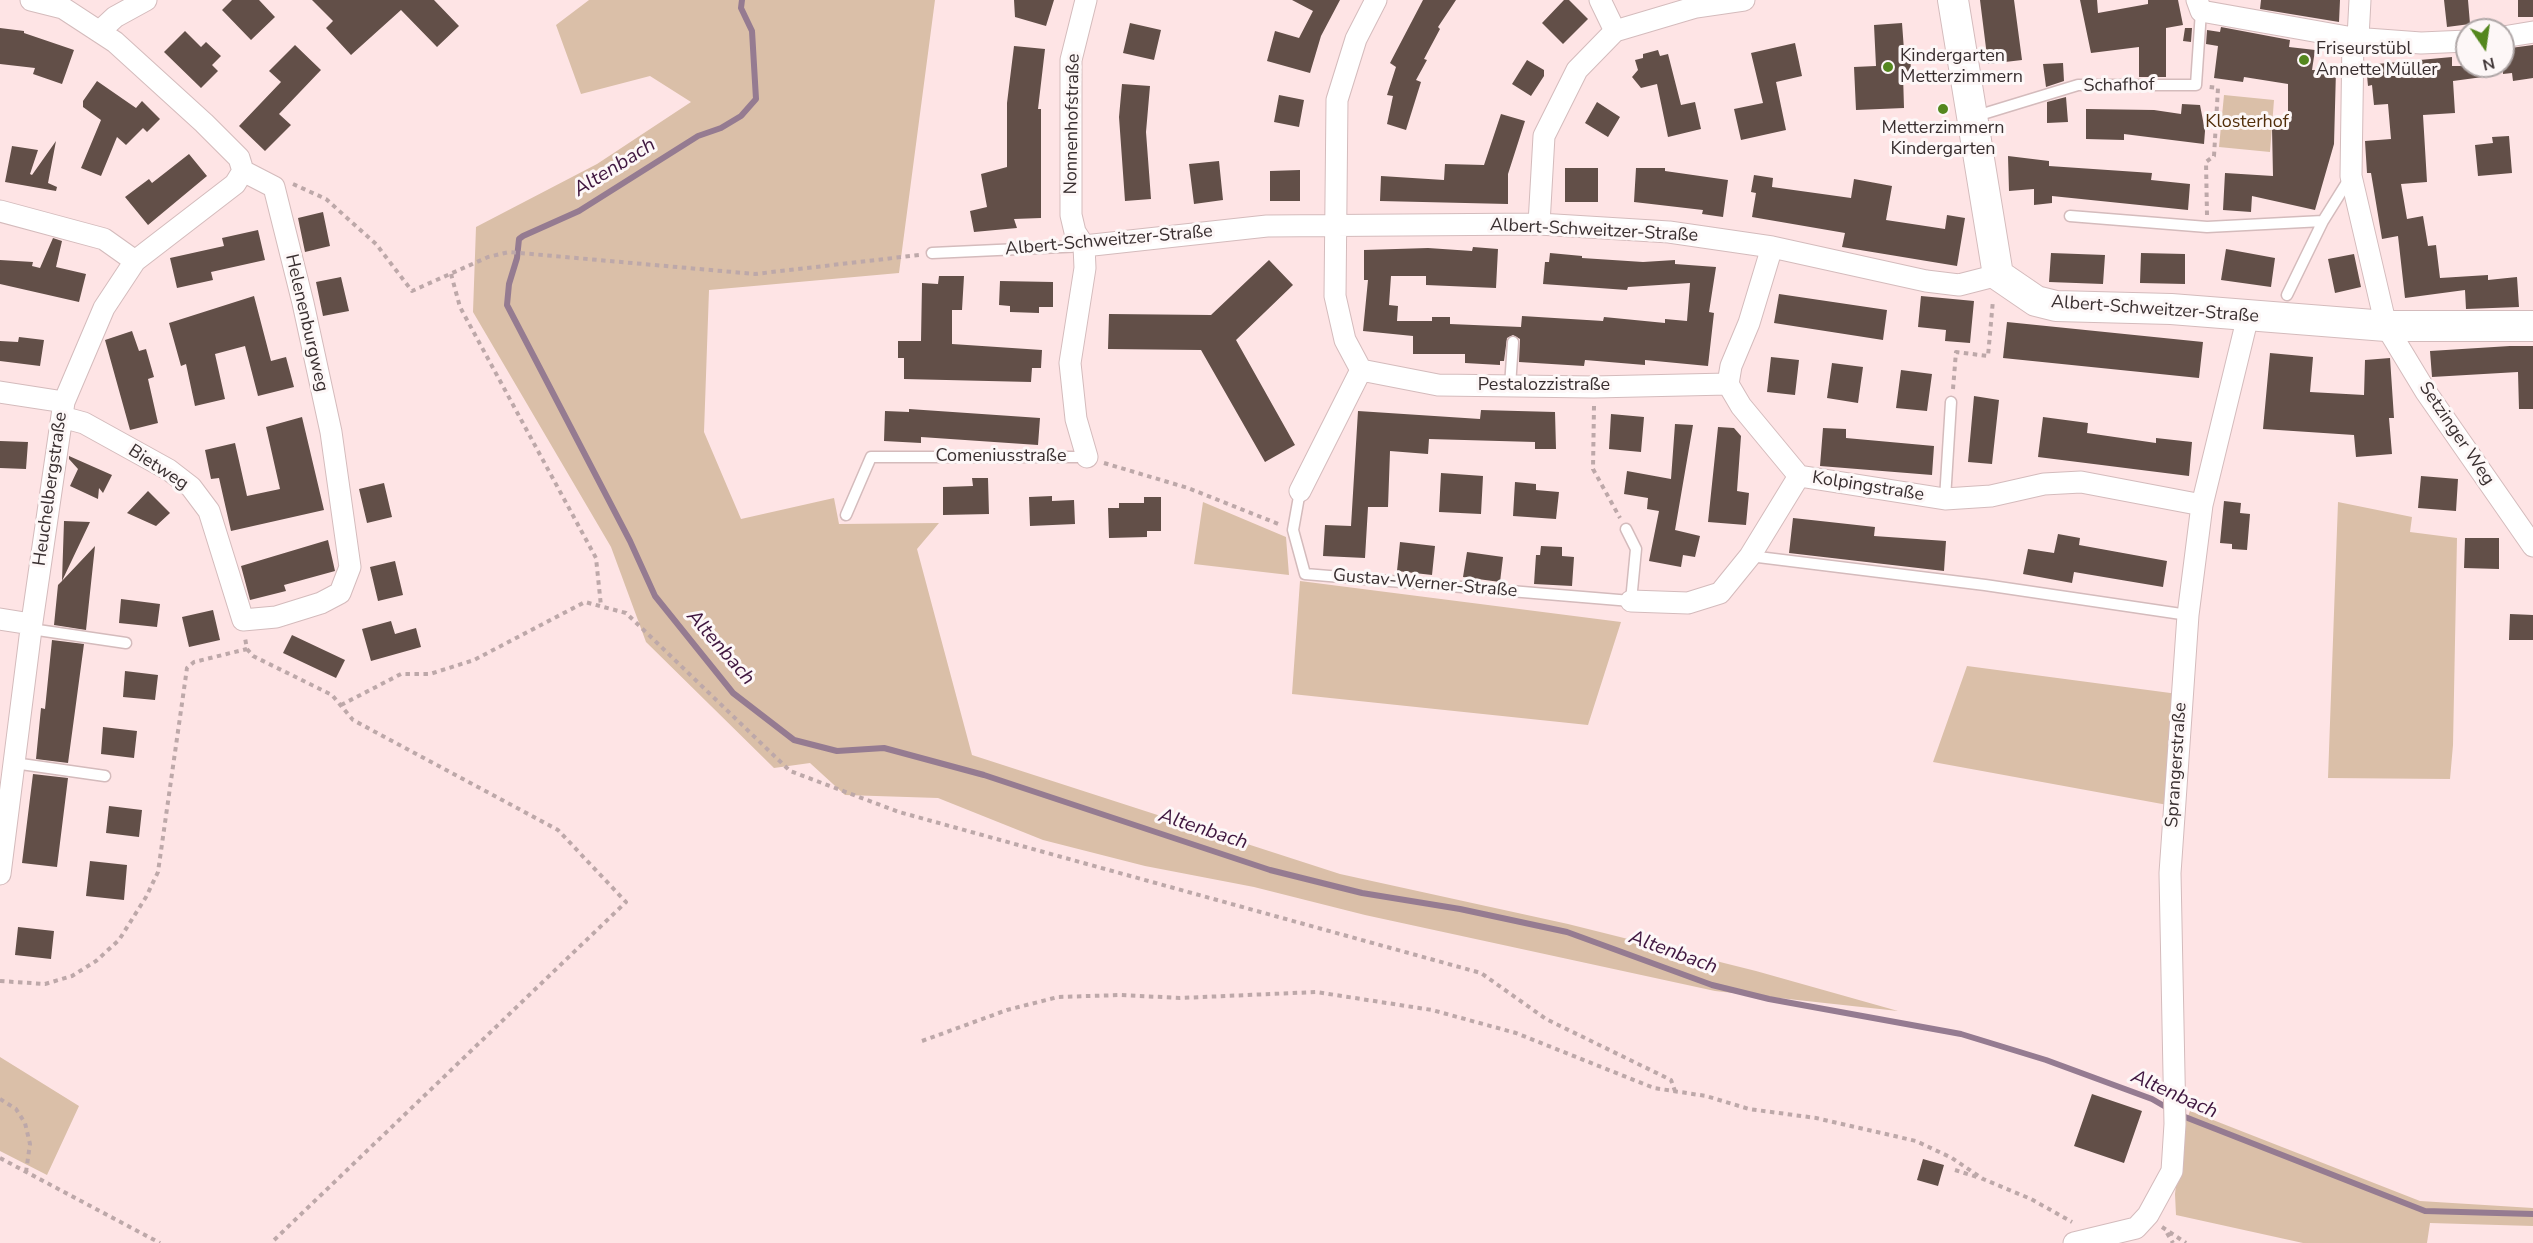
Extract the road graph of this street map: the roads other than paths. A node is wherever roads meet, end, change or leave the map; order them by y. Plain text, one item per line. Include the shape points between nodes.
1 (31, 0) edge
2 (146, 0) edge
3 (1086, 0) edge
4 (1376, 0) edge
5 (1600, 0) edge
6 (1744, 0) edge
7 (1953, 0) edge
8 (2360, 0) edge
9 (2199, 5) edge
10 (100, 31) junction
11 (1616, 31) junction
12 (2533, 32) edge
13 (2515, 35) edge
14 (2356, 38) junction
15 (2455, 42) edge
16 (1972, 117) junction
17 (243, 171) junction
18 (2351, 176) junction
19 (0, 211) edge
20 (2070, 216) dead end
21 (2323, 221) junction
22 (1539, 224) junction
23 (1335, 225) junction
24 (1084, 246) junction
25 (1772, 247) junction
26 (932, 254) road end
27 (135, 261) junction
28 (1996, 287) junction
29 (2287, 295) dead end
30 (2248, 316) junction
31 (2386, 326) junction
32 (2533, 326) edge
33 (1513, 342) dead end
34 (1361, 370) junction
35 (1728, 384) junction
36 (1510, 386) junction
37 (0, 392) edge
38 (1951, 402) dead end
39 (63, 409) junction
40 (1087, 457) joint
41 (1799, 476) junction
42 (1300, 491) joint
43 (1945, 499) junction
44 (2202, 506) junction
45 (846, 514) dead end
46 (1626, 529) road end
47 (2532, 542) edge
48 (1750, 556) junction
49 (1631, 601) junction
50 (2188, 615) junction
51 (0, 619) edge
52 (243, 620) joint
53 (31, 627) junction
54 (126, 643) dead end
55 (14, 763) junction
56 (105, 776) dead end
57 (0, 874) edge
58 (2074, 1243) edge

1 - 10 street via 63,8
2 - 10 street via 115,17
3 - 24 street, Nonnenhofstraße via 1071,60 1071,215
4 - 23 street via 1356,39 1336,100
5 - 11 street
6 - 11 street via 1696,7
7 - 16 main road
8 - 14 street, Setzinger Weg
9 - 14 street
9 - 16 lane, Schafhof via 2196,86 2078,85
10 - 17 street via 204,123 239,158
11 - 22 street via 1577,69 1544,136
12 - 13 street
14 - 15 street
14 - 18 street, Setzinger Weg
16 - 28 main road
17 - 27 street, Heuchelbergstraße via 235,184
17 - 52 street, Helenenburgweg via 274,187 331,432 350,567 340,593 321,603 276,617
18 - 21 lane
18 - 31 street, Setzinger Weg
19 - 27 street via 104,239
20 - 21 lane via 2207,227
21 - 29 lane
22 - 23 street, Albert-Schweitzer-Straße
22 - 25 street, Albert-Schweitzer-Straße via 1669,232
23 - 24 street, Albert-Schweitzer-Straße via 1266,226
23 - 34 street via 1335,296 1346,340
24 - 26 lane, Albert-Schweitzer-Straße
24 - 40 street, Comeniusstraße via 1085,268 1070,363 1076,419
25 - 28 street, Albert-Schweitzer-Straße via 1937,282
25 - 35 street
27 - 39 street, Heuchelbergstraße via 104,308
28 - 30 main road, Albert-Schweitzer-Straße via 2056,306 2121,306
30 - 31 main road, Albert-Schweitzer-Straße
30 - 44 street, Sprangerstraße
31 - 32 main road, Albert-Schweitzer-Straße
31 - 47 street, Setzinger Weg via 2426,392
33 - 36 lane
34 - 36 street, Pestalozzistraße via 1438,385
34 - 42 street
35 - 36 street, Pestalozzistraße
35 - 41 street, Kolpingstraße via 1741,406
37 - 39 street, Bietweg
38 - 43 lane, Kolpingstraße
39 - 52 street, Bietweg via 169,470 191,487 209,511
39 - 53 street, Heuchelbergstraße
40 - 45 lane, Comeniusstraße via 871,457
41 - 43 street, Kolpingstraße
41 - 48 street, Gustav-Werner-Straße
42 - 49 lane, Gustav-Werner-Straße via 1293,530 1305,574
43 - 44 street, Kolpingstraße via 2080,482
44 - 50 street, Sprangerstraße
46 - 49 lane via 1636,549
48 - 49 street, Gustav-Werner-Straße via 1720,593 1688,603
48 - 50 lane
50 - 58 street, Sprangerstraße via 2170,873 2175,1124 2172,1171 2148,1215 2136,1228
51 - 53 street
53 - 54 lane
53 - 55 street, Heuchelbergstraße
55 - 56 lane
55 - 57 street, Heuchelbergstraße

